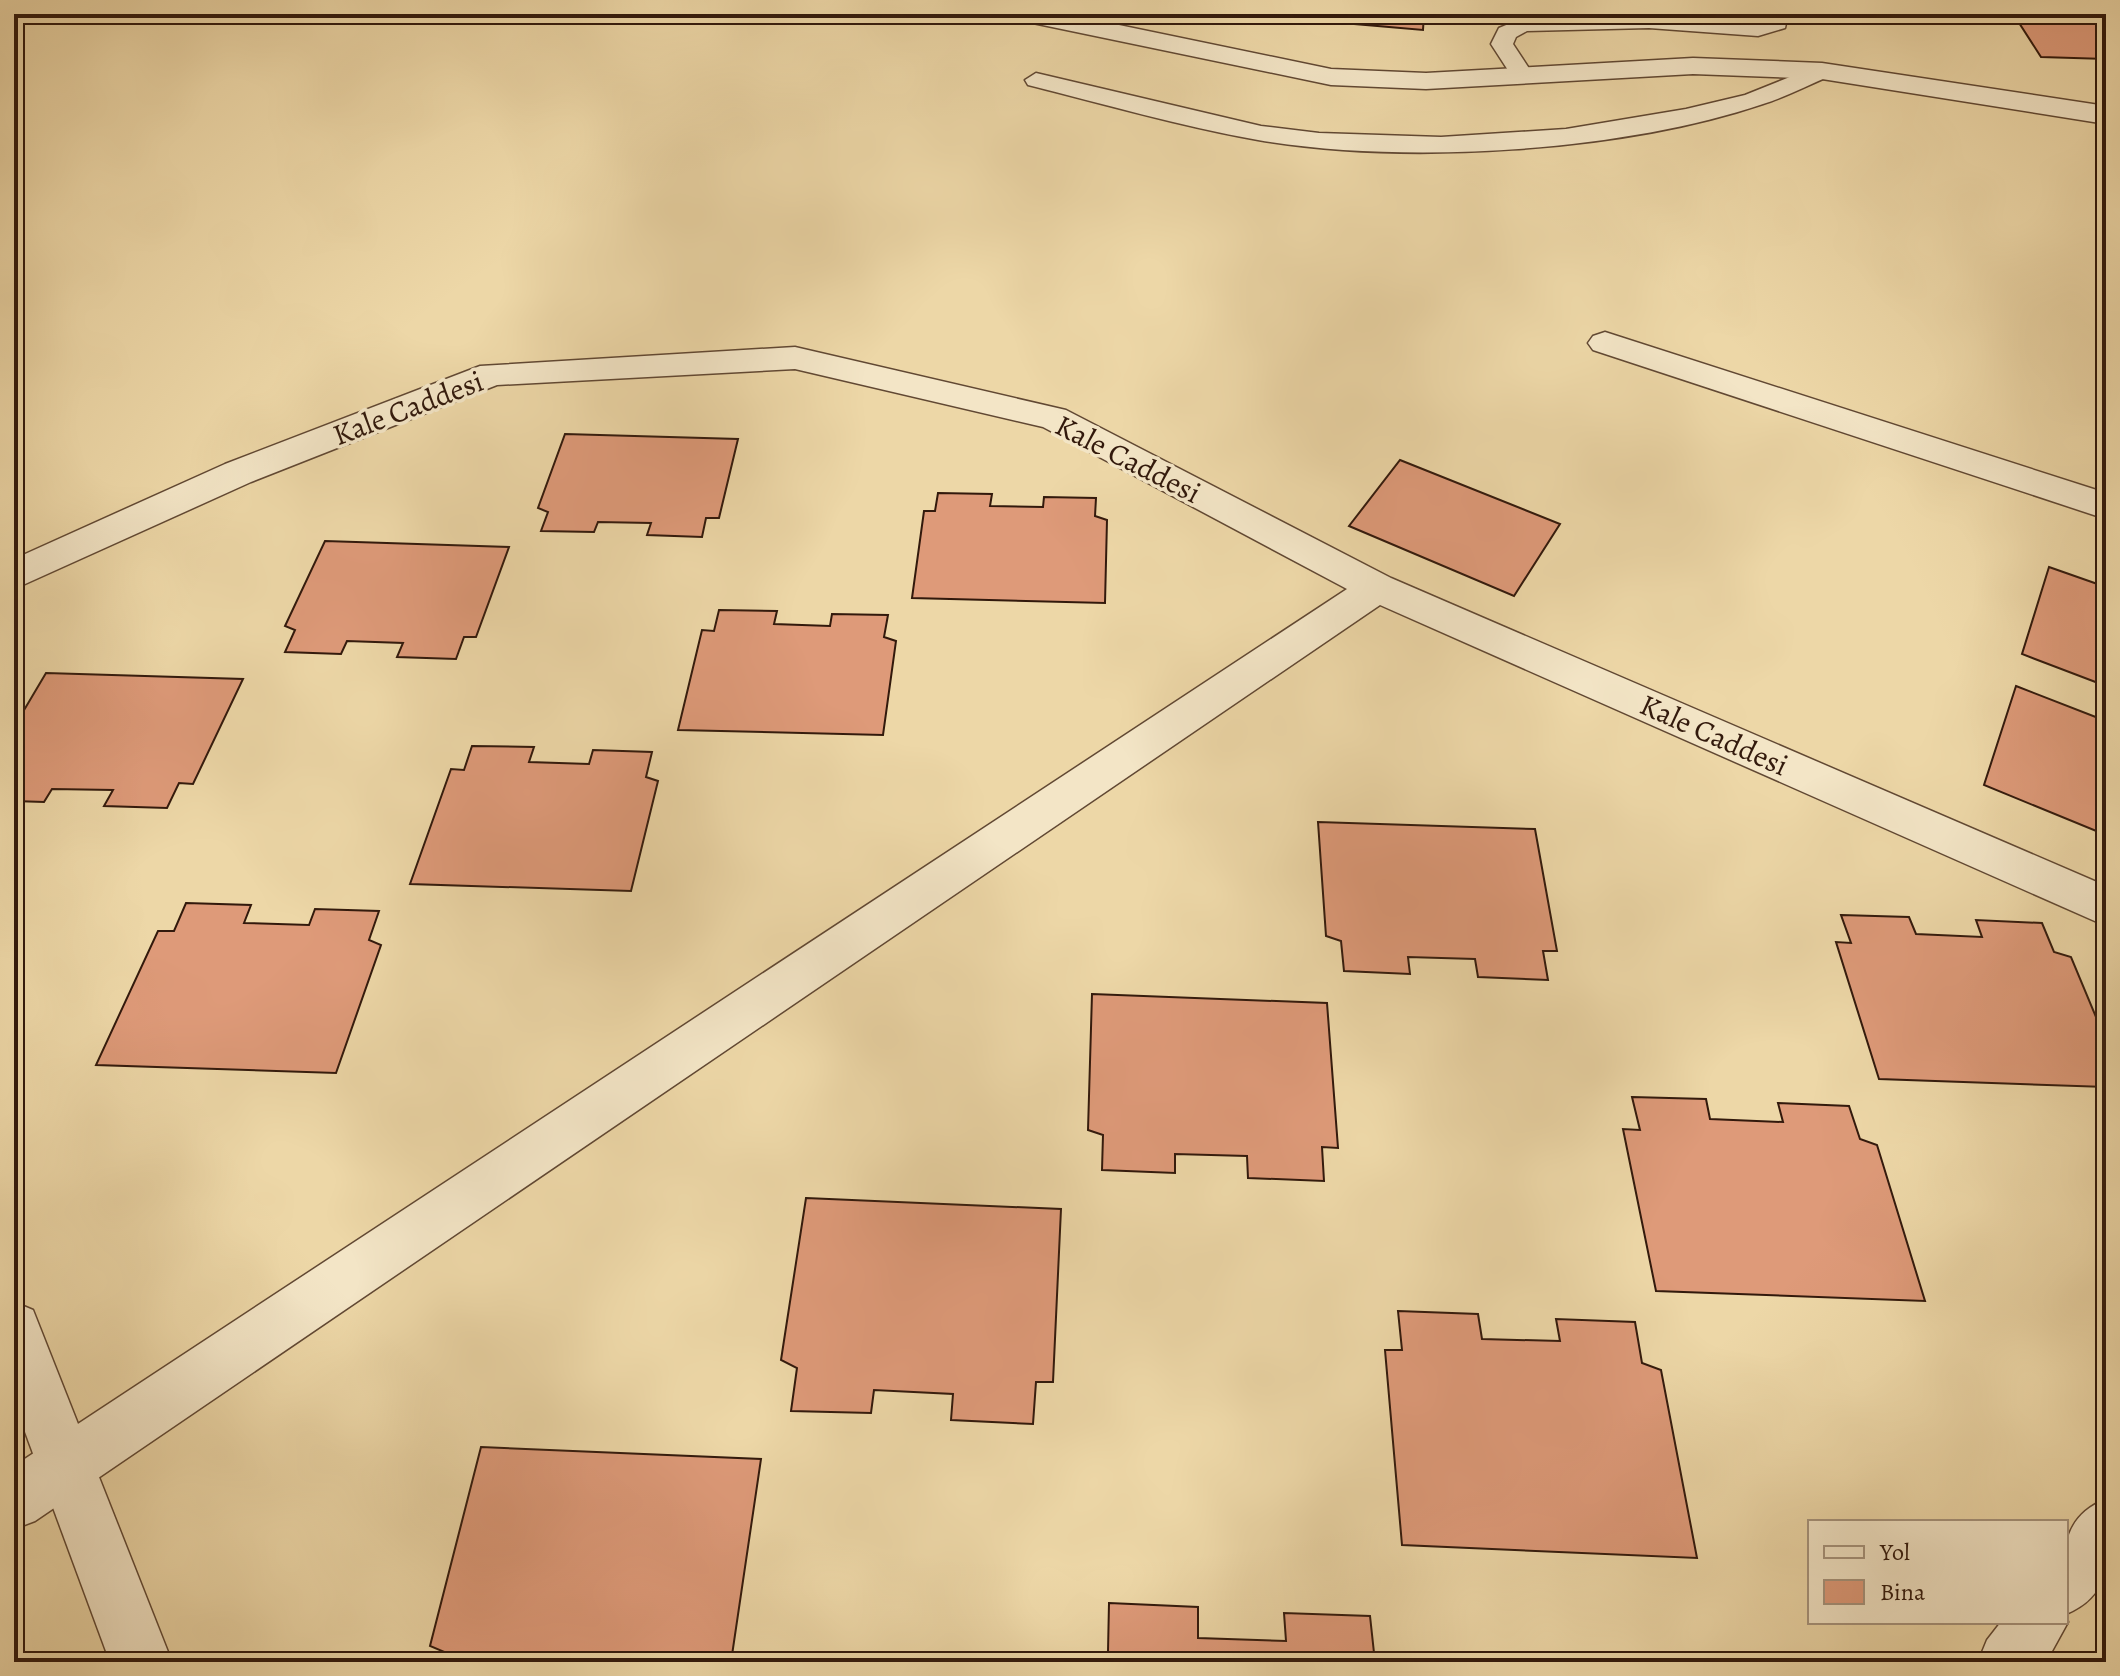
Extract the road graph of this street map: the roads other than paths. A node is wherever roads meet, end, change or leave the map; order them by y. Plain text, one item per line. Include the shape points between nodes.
1 (1028, 14) edge
2 (1777, 14) edge
3 (1822, 71) junction
4 (1523, 76) junction
5 (1036, 80) dead end
6 (2106, 115) edge
7 (1605, 343) dead end
8 (2106, 506) edge
9 (14, 575) edge
10 (1377, 588) junction
11 (2106, 907) edge
12 (14, 1329) edge
13 (66, 1464) junction
14 (14, 1500) edge
15 (2106, 1528) edge
16 (2068, 1581) edge
17 (2037, 1624) edge
18 (141, 1662) edge
19 (2009, 1662) edge

1 - 4 street via 1331,77 1426,81
2 - 4 lane via 1777,23 1758,29 1649,21 1523,25 1507,33 1502,44
3 - 4 street via 1693,66
3 - 5 lane via 1746,102 1608,128 1426,143 1261,132
3 - 6 street
7 - 8 street
9 - 10 street, Kale Caddesi via 238,473 492,374 795,358 1054,418
10 - 11 street, Kale Caddesi
10 - 13 street
12 - 13 street
13 - 14 street
13 - 18 street
15 - 16 street
17 - 19 street

